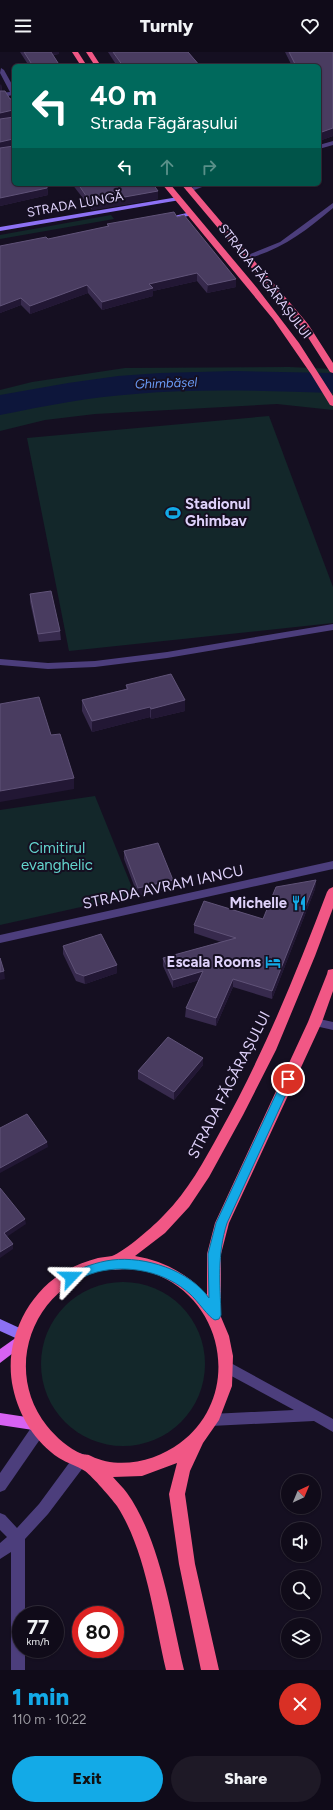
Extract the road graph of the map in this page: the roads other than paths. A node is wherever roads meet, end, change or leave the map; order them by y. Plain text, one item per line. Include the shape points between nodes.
1 (75, 52) edge
2 (89, 52) edge
3 (83, 64) edge
4 (97, 64) edge
5 (1, 70) dead end
6 (12, 89) edge
7 (12, 93) edge
8 (0, 95) edge
9 (333, 143) edge
10 (321, 146) edge
11 (168, 186) edge
12 (187, 187) edge
13 (178, 199) junction
14 (333, 205) edge
15 (191, 214) junction
16 (157, 220) edge
17 (0, 229) edge
18 (246, 257) junction
19 (333, 370) edge
20 (333, 403) edge
21 (333, 627) edge
22 (0, 662) edge
23 (333, 866) edge
24 (333, 892) edge
25 (0, 939) edge
26 (333, 974) edge
27 (315, 1022) junction
28 (333, 1026) edge
29 (113, 1264) junction
30 (215, 1315) junction
31 (0, 1326) edge
32 (19, 1338) junction
33 (0, 1357) edge
34 (229, 1368) junction
35 (316, 1415) junction
36 (0, 1419) edge
37 (211, 1420) junction
38 (333, 1426) edge
39 (35, 1427) junction
40 (198, 1436) junction
41 (84, 1461) junction
42 (0, 1485) edge
43 (0, 1520) edge
44 (18, 1538) junction
45 (0, 1552) edge
46 (18, 1670) edge
47 (175, 1670) edge
48 (210, 1670) edge

1 - 3 highway
2 - 4 highway
5 - 6 street
7 - 8 street
9 - 10 street
11 - 13 highway, STRADA FĂGĂRAȘULUI
12 - 18 highway, STRADA FĂGĂRAȘULUI
13 - 15 highway, STRADA FĂGĂRAȘULUI
13 - 17 street, STRADA LUNGĂ
14 - 18 street via 290,240
15 - 16 street
15 - 20 highway, STRADA FĂGĂRAȘULUI via 261,298 303,355
18 - 19 highway, STRADA FĂGĂRAȘULUI via 301,322
21 - 22 street via 100,664 56,666
23 - 25 street, STRADA AVRAM IANCU
24 - 29 highway, STRADA FĂGĂRAȘULUI via 286,1015 240,1110 198,1182 184,1203 157,1232
26 - 27 highway, STRADA FĂGĂRAȘULUI
27 - 28 street
27 - 30 highway, STRADA FĂGĂRAȘULUI via 222,1223 214,1254
29 - 30 highway, STRADA FĂGĂRAȘULUI via 153,1268 172,1275 204,1299
29 - 32 highway, STRADA FĂGĂRAȘULUI via 79,1273 50,1291 28,1318
30 - 34 highway, STRADA FĂGĂRAȘULUI via 228,1350
31 - 32 street
32 - 33 main road
32 - 39 highway, STRADA FĂGĂRAȘULUI via 15,1377 24,1409
34 - 35 street
34 - 37 highway, STRADA FĂGĂRAȘULUI via 220,1404
35 - 37 street
35 - 38 street
36 - 39 main road
37 - 40 highway, STRADA FĂGĂRAȘULUI
39 - 41 highway, STRADA FĂGĂRAȘULUI via 50,1442
39 - 42 street
40 - 41 highway, STRADA FĂGĂRAȘULUI via 174,1453 146,1464 116,1467
40 - 48 highway via 182,1470 177,1494 187,1564
41 - 44 street
41 - 47 highway via 121,1498 136,1523 149,1559
43 - 44 street
44 - 45 street
44 - 46 street

